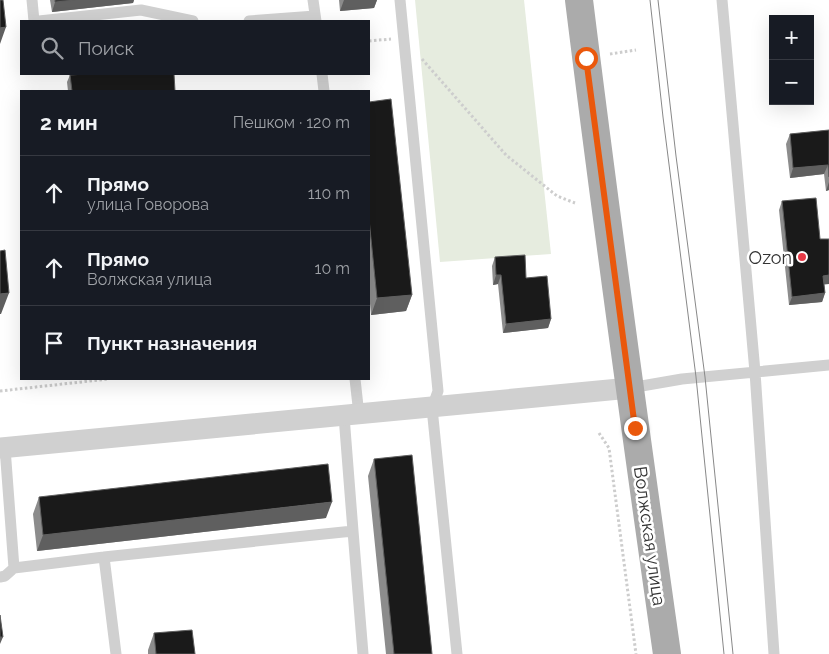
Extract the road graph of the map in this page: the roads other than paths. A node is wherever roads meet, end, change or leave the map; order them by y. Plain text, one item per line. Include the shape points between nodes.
1 (32, 0) edge
2 (313, 0) edge
3 (400, 0) edge
4 (579, 0) edge
5 (722, 0) edge
6 (315, 19) edge
7 (34, 20) edge
8 (48, 20) edge
9 (188, 20) edge
10 (282, 20) edge
11 (322, 75) edge
12 (324, 90) edge
13 (829, 365) edge
14 (755, 372) junction
15 (355, 380) edge
16 (630, 388) junction
17 (432, 408) junction
18 (352, 415) junction
19 (3, 448) edge
20 (353, 531) junction
21 (104, 557) junction
22 (14, 568) junction
23 (0, 577) edge
24 (116, 654) edge
25 (363, 654) edge
26 (457, 654) edge
27 (668, 654) edge
28 (774, 654) edge

1 - 7 lane
2 - 6 lane
3 - 17 lane via 438,392
4 - 16 main road, Волжская улица
5 - 14 lane
6 - 10 lane
8 - 9 lane via 140,10
11 - 12 lane
13 - 14 lane
14 - 16 lane
14 - 28 lane
15 - 18 lane
16 - 17 street
16 - 27 main road, Волжская улица
17 - 18 street
17 - 26 lane
18 - 19 street
18 - 20 lane
19 - 22 lane
20 - 21 lane
20 - 25 lane
21 - 22 lane
21 - 24 lane
22 - 23 lane

